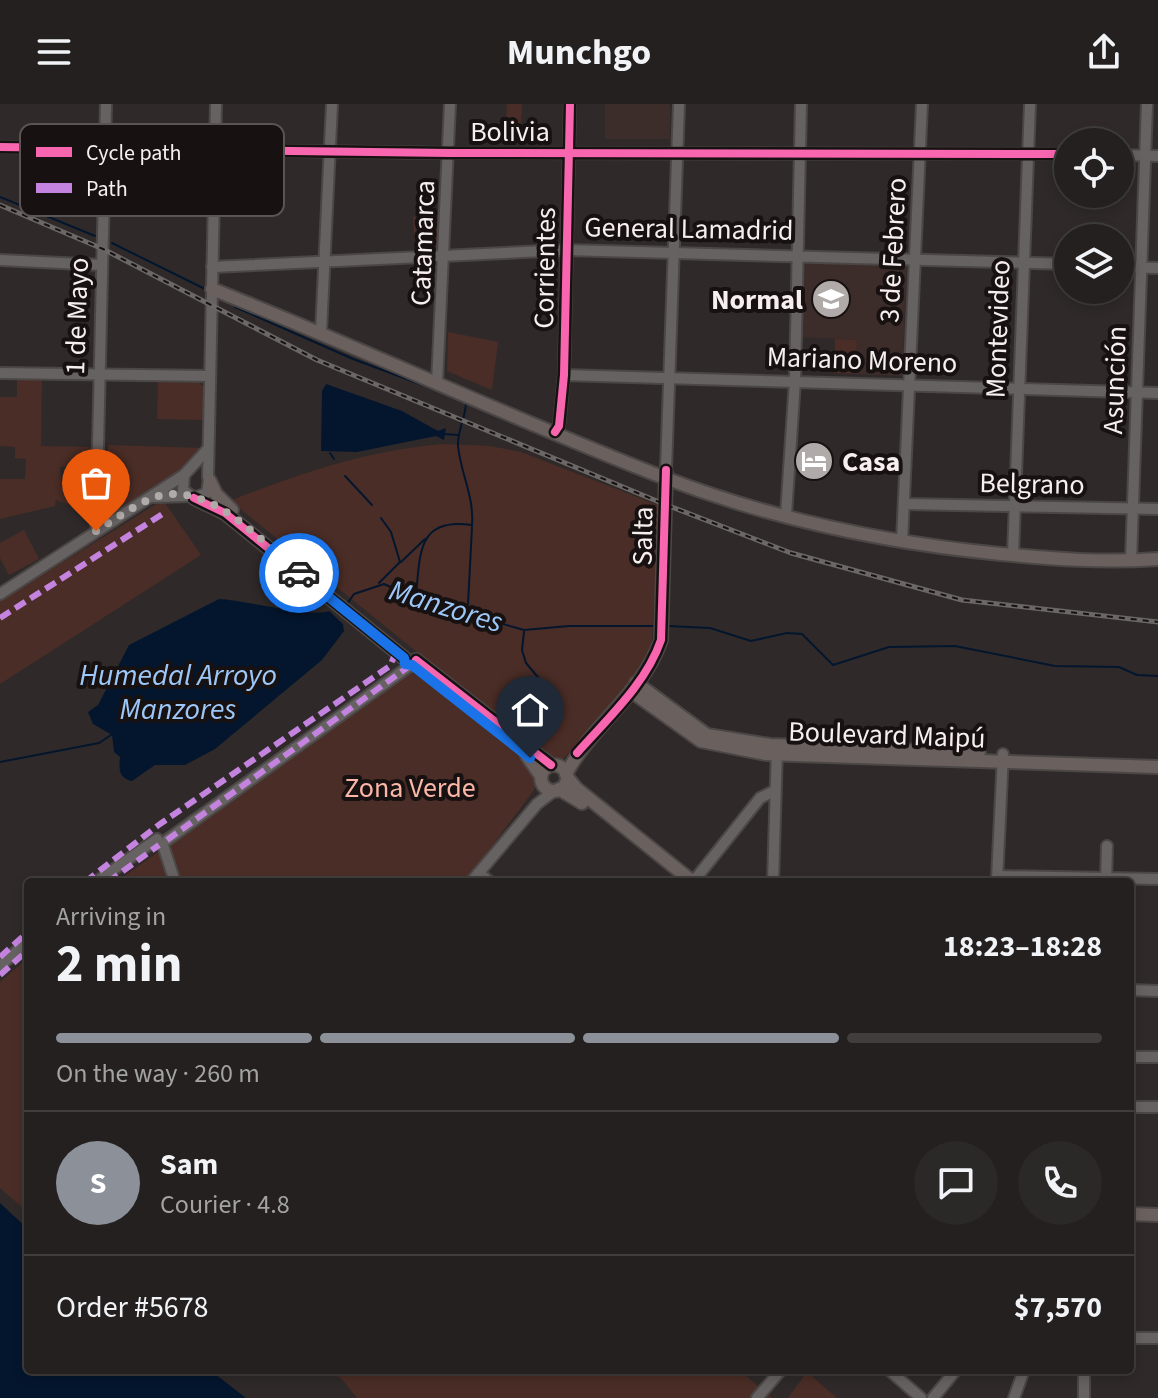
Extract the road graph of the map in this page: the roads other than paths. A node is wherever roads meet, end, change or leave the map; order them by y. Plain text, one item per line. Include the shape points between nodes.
1 (106, 104) edge
2 (216, 104) edge
3 (332, 104) edge
4 (450, 104) edge
5 (570, 104) edge
6 (679, 104) edge
7 (801, 104) edge
8 (922, 104) edge
9 (1030, 104) edge
10 (1147, 104) edge
11 (105, 124) edge
12 (216, 124) edge
13 (0, 147) edge
14 (20, 147) edge
15 (284, 151) edge
16 (330, 151) junction
17 (800, 151) junction
18 (921, 152) junction
19 (1028, 152) junction
20 (449, 153) junction
21 (569, 153) junction
22 (678, 153) junction
23 (1054, 153) edge
24 (1134, 156) edge
25 (1146, 156) junction
26 (1158, 156) edge
27 (103, 216) edge
28 (213, 216) edge
29 (566, 250) junction
30 (675, 252) junction
31 (798, 254) junction
32 (446, 257) junction
33 (916, 259) junction
34 (0, 260) edge
35 (1023, 262) junction
36 (327, 263) junction
37 (1054, 263) edge
38 (102, 265) junction
39 (212, 267) junction
40 (1134, 268) edge
41 (1142, 268) junction
42 (1158, 268) edge
43 (212, 285) junction
44 (322, 329) junction
45 (0, 373) edge
46 (98, 375) junction
47 (564, 375) junction
48 (209, 376) junction
49 (670, 378) junction
50 (439, 379) junction
51 (795, 380) junction
52 (910, 385) junction
53 (1018, 388) junction
54 (1137, 392) junction
55 (1158, 393) edge
56 (557, 429) junction
57 (207, 450) junction
58 (187, 473) junction
59 (666, 474) junction
60 (209, 479) junction
61 (192, 497) junction
62 (152, 498) junction
63 (905, 504) junction
64 (1015, 508) junction
65 (1133, 509) junction
66 (1158, 509) edge
67 (788, 511) junction
68 (96, 531) junction
69 (902, 539) junction
70 (1013, 552) junction
71 (1158, 553) edge
72 (1131, 558) junction
73 (1158, 559) edge
74 (314, 581) junction
75 (0, 594) edge
76 (409, 660) junction
77 (634, 687) junction
78 (776, 750) junction
79 (1003, 758) junction
80 (1158, 760) edge
81 (1158, 767) edge
82 (560, 770) junction
83 (549, 785) junction
84 (774, 791) junction
85 (162, 841) junction
86 (1107, 846) dead end
87 (479, 873) junction
88 (102, 878) edge
89 (113, 878) edge
90 (174, 878) edge
91 (475, 878) edge
92 (485, 878) edge
93 (677, 878) edge
94 (688, 878) edge
95 (696, 878) edge
96 (773, 878) edge
97 (997, 878) edge
98 (1106, 878) edge
99 (1134, 879) edge
100 (1158, 879) edge
101 (24, 945) edge
102 (24, 954) edge
103 (0, 966) edge
104 (0, 975) edge
105 (1134, 990) edge
106 (1158, 991) edge
107 (1134, 1057) edge
108 (1158, 1057) edge
109 (1134, 1107) edge
110 (1158, 1107) edge
111 (1134, 1214) edge
112 (1158, 1215) edge
113 (1134, 1222) edge
114 (1158, 1223) edge
115 (1134, 1338) edge
116 (1158, 1338) edge
117 (778, 1374) edge
118 (894, 1374) edge
119 (953, 1374) edge
120 (1023, 1374) edge
121 (1084, 1374) edge
122 (757, 1398) edge
123 (921, 1398) edge
124 (933, 1398) edge
125 (1014, 1398) edge
126 (1084, 1398) edge

1 - 11 street, 1 de Mayo
2 - 12 street
3 - 16 street
4 - 20 street, Catamarca
5 - 21 street, Corrientes
6 - 22 street, Salta
7 - 17 street
8 - 18 street, 3 de Febrero
9 - 19 street, Montevideo
10 - 25 street, Asunción
13 - 14 street, Bolivia
15 - 16 street, Bolivia
16 - 20 street, Bolivia
16 - 36 street
17 - 18 street, Bolivia
17 - 22 street, Bolivia
17 - 31 street
18 - 19 street, Bolivia
18 - 33 street, 3 de Febrero
19 - 23 street, Bolivia
19 - 35 street, Montevideo
20 - 21 street, Bolivia
20 - 32 street, Catamarca
21 - 22 street, Bolivia
21 - 29 street, Corrientes
22 - 30 street, Salta
24 - 25 street
25 - 26 street
25 - 41 street, Asunción
27 - 38 street, 1 de Mayo
28 - 39 street
29 - 30 street, General Lamadrid
29 - 32 street, General Lamadrid
29 - 47 street, Corrientes
30 - 31 street, General Lamadrid
30 - 49 street, Salta
31 - 33 street, General Lamadrid
31 - 51 street
32 - 36 street, General Lamadrid
32 - 50 street, Catamarca
33 - 35 street, General Lamadrid
33 - 52 street, 3 de Febrero
34 - 38 street
35 - 37 street, General Lamadrid
35 - 53 street, Montevideo
36 - 39 street, General Lamadrid
36 - 44 street
38 - 46 street, 1 de Mayo
39 - 43 street
40 - 41 street
41 - 42 street
41 - 54 street, Asunción
43 - 44 main road
43 - 48 street
44 - 50 main road
45 - 46 street
46 - 48 street
46 - 68 street, 1 de Mayo
47 - 49 street, Mariano Moreno
47 - 56 street, Corrientes
48 - 57 street
49 - 51 street, Mariano Moreno
49 - 59 street, Salta
50 - 56 main road
51 - 52 street, Mariano Moreno
51 - 67 street
52 - 53 street, Mariano Moreno
52 - 63 street, 3 de Febrero
53 - 54 street, Mariano Moreno
53 - 64 street, Montevideo
54 - 55 street, Mariano Moreno
54 - 65 street, Asunción
56 - 59 main road
57 - 58 street
57 - 60 street
58 - 60 street via 202,471
58 - 61 street via 183,490
58 - 62 street
59 - 67 main road
59 - 77 main road, Salta via 661,640
60 - 61 street via 207,493
60 - 74 main road via 224,503
61 - 62 street
61 - 74 main road via 217,507
62 - 68 street
63 - 64 street, Belgrano
63 - 69 street, 3 de Febrero
64 - 65 street, Belgrano
64 - 70 street, Montevideo
65 - 66 street, Belgrano
65 - 72 street, Asunción
67 - 69 main road
68 - 75 street
69 - 70 main road
70 - 72 main road
71 - 72 main road
72 - 73 main road
74 - 76 main road
76 - 82 main road
76 - 83 main road via 530,758
76 - 85 street
77 - 78 main road, Boulevard Maipú via 699,731
77 - 82 main road
78 - 79 main road, Boulevard Maipú
78 - 84 street
79 - 80 main road, Boulevard Maipú
79 - 81 main road, Boulevard Maipú
79 - 97 street
82 - 83 main road
82 - 83 main road
82 - 94 main road
83 - 87 street
83 - 93 main road via 574,796
84 - 95 street via 760,798
84 - 96 street
85 - 88 street
85 - 89 street
85 - 90 street
86 - 98 street
87 - 91 street
87 - 92 street
99 - 100 street
101 - 103 street
102 - 104 street
105 - 106 street
107 - 108 street
109 - 110 street
111 - 112 main road
113 - 114 main road
115 - 116 street
117 - 122 street
118 - 123 street
119 - 124 street
120 - 125 street
121 - 126 street

